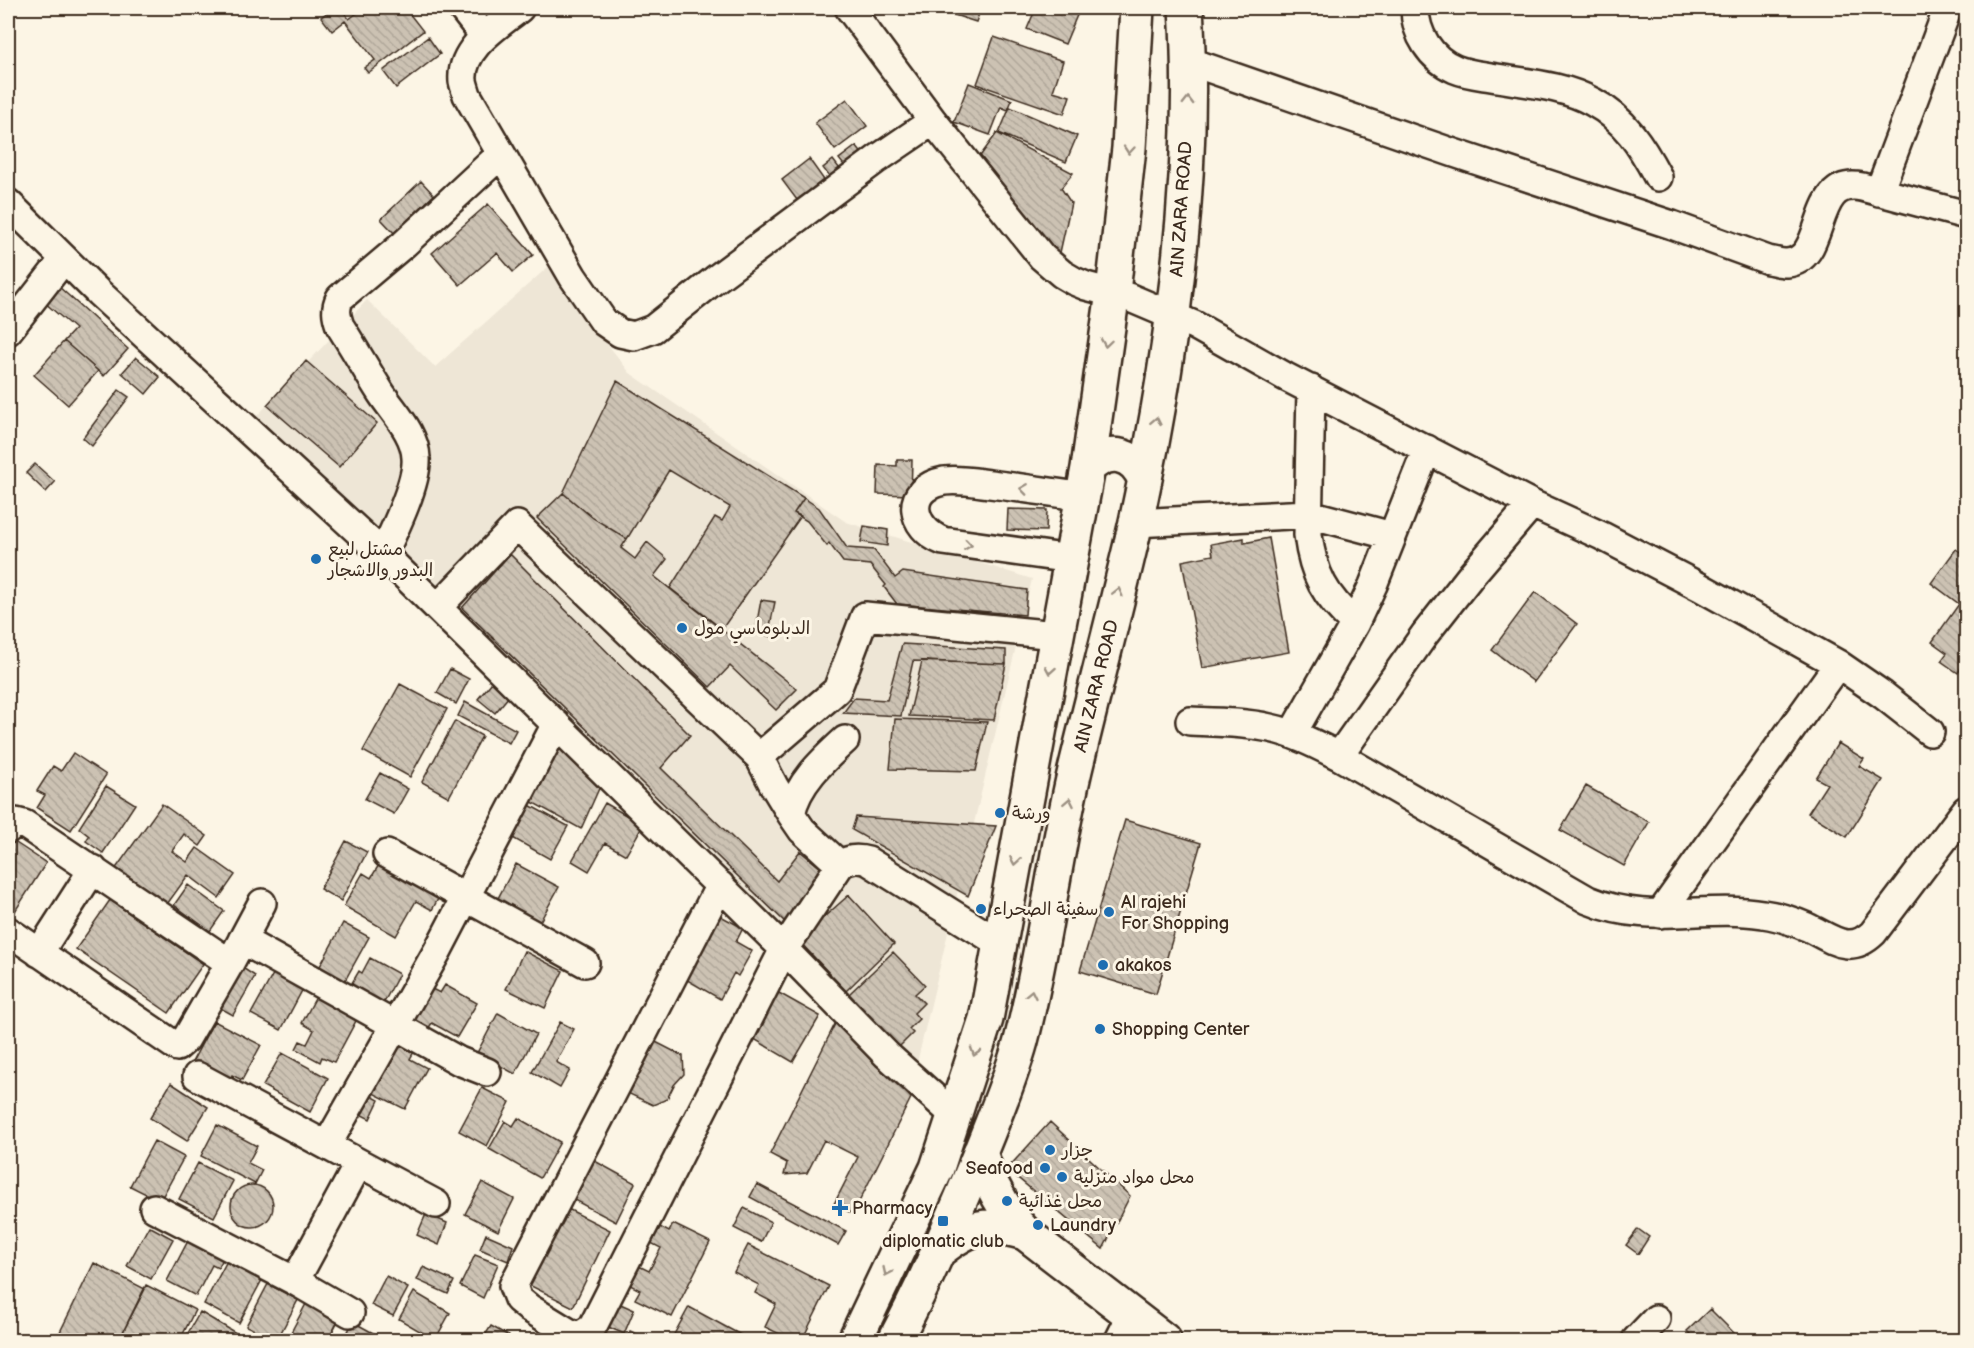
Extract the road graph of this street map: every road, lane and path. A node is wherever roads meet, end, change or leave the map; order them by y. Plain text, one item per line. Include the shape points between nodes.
1 (462, 8) edge
2 (520, 8) edge
3 (849, 8) edge
4 (1137, 8) edge
5 (1186, 8) edge
6 (1415, 8) edge
7 (1948, 8) edge
8 (484, 36) junction
9 (1188, 61) junction
10 (933, 121) junction
11 (501, 154) junction
12 (1658, 177) dead end
13 (1879, 192) junction
14 (8, 203) edge
15 (1966, 215) edge
16 (64, 259) junction
17 (1113, 292) junction
18 (1173, 315) junction
19 (8, 331) edge
20 (1311, 389) junction
21 (1427, 449) junction
22 (1144, 478) junction
23 (1085, 482) junction
24 (1532, 504) junction
25 (1309, 514) junction
26 (1135, 523) junction
27 (1392, 536) junction
28 (383, 554) junction
29 (1071, 559) junction
30 (438, 608) junction
31 (1355, 623) junction
32 (1056, 635) junction
33 (1838, 663) junction
34 (1190, 721) dead end
35 (556, 724) junction
36 (1930, 732) dead end
37 (1292, 734) junction
38 (844, 740) dead end
39 (1339, 756) junction
40 (759, 758) junction
41 (1966, 810) edge
42 (792, 814) junction
43 (8, 829) edge
44 (387, 854) dead end
45 (840, 865) junction
46 (93, 869) junction
47 (720, 885) junction
48 (466, 898) junction
49 (262, 903) dead end
50 (1660, 914) junction
51 (8, 931) edge
52 (999, 943) junction
53 (784, 949) junction
54 (236, 952) junction
55 (39, 953) junction
56 (585, 963) dead end
57 (396, 1024) junction
58 (487, 1072) dead end
59 (197, 1076) dead end
60 (954, 1115) junction
61 (327, 1145) junction
62 (980, 1152) junction
63 (358, 1163) junction
64 (436, 1204) dead end
65 (154, 1208) dead end
66 (1025, 1233) junction
67 (940, 1250) junction
68 (295, 1281) junction
69 (350, 1312) dead end
70 (1656, 1319) dead end
71 (1126, 1328) edge
72 (855, 1341) edge
73 (895, 1341) edge
74 (1164, 1341) edge
75 (1636, 1341) edge

1 - 8 street
2 - 8 street
3 - 10 street
4 -> 17 main road via 1129,148
5 - 9 main road, AIN ZARA ROAD
6 - 12 street via 1421,37 1446,64 1469,73 1560,89 1593,102 1633,135
7 - 13 street
8 - 11 street via 471,52 463,81
9 - 13 street via 1768,260 1789,263 1804,255 1828,201 1837,191 1856,186
18 -> 9 main road, AIN ZARA ROAD via 1185,171
10 - 11 street via 653,329 634,336 620,333 604,322
10 - 17 street via 1042,257 1062,274 1086,286
11 - 28 street via 340,298 336,306 340,326 404,425 417,459
13 - 15 street
14 - 16 street
16 - 19 street
16 - 28 street
17 - 18 street
17 -> 23 main road
18 - 20 street
22 -> 18 main road, AIN ZARA ROAD
20 - 21 street
20 - 25 street
21 - 24 street
21 - 27 street
22 - 23 main road via 1135,463 1119,455 1102,457
22 - 26 main road, AIN ZARA ROAD
23 - 29 main road
23 -> 29 street via 942,482 927,487 916,506 923,528 943,541
24 - 33 street via 1602,536
24 - 39 street via 1425,634
25 - 26 street
25 - 27 street
25 - 31 street via 1308,535 1317,575 1333,601
62 -> 26 main road, AIN ZARA ROAD via 1021,1042 1074,774
27 - 31 street
28 - 30 street
29 - 32 main road
30 - 35 street
30 - 40 street via 517,525
31 - 37 street
32 - 40 street via 865,616 837,690
32 -> 52 main road
33 - 36 street
33 - 50 street
34 - 37 street via 1244,724
35 - 47 street
35 - 48 street
37 - 39 street
38 - 42 street via 803,787 794,800
39 - 50 street via 1588,900 1623,911
40 - 42 street
41 - 50 street via 1873,933 1860,942 1838,943 1788,920 1756,913 1724,910
42 - 45 street via 802,830
43 - 46 street via 16,822 24,824
44 - 48 street
45 - 52 street via 852,859 868,861
45 - 53 street
46 - 54 street
46 - 55 street
47 - 53 street
47 - 53 street via 513,1286 518,1299 529,1308 573,1335 592,1328
48 - 56 street
48 - 57 street
49 - 54 street
51 - 55 street
52 -> 60 main road via 986,1019
53 - 60 street via 887,1055
54 - 55 street via 186,1039 177,1047
54 - 57 street
57 - 58 street
57 - 61 street
59 - 61 street
60 -> 72 main road via 937,1168
61 - 63 street
62 - 66 main road via 997,1196
62 - 67 main road, AIN ZARA ROAD
63 - 64 street
63 - 68 street
65 - 68 street
66 - 67 main road via 979,1227
66 - 71 main road
67 - 73 main road, AIN ZARA ROAD
68 - 69 street
70 - 75 street
71 - 74 main road

